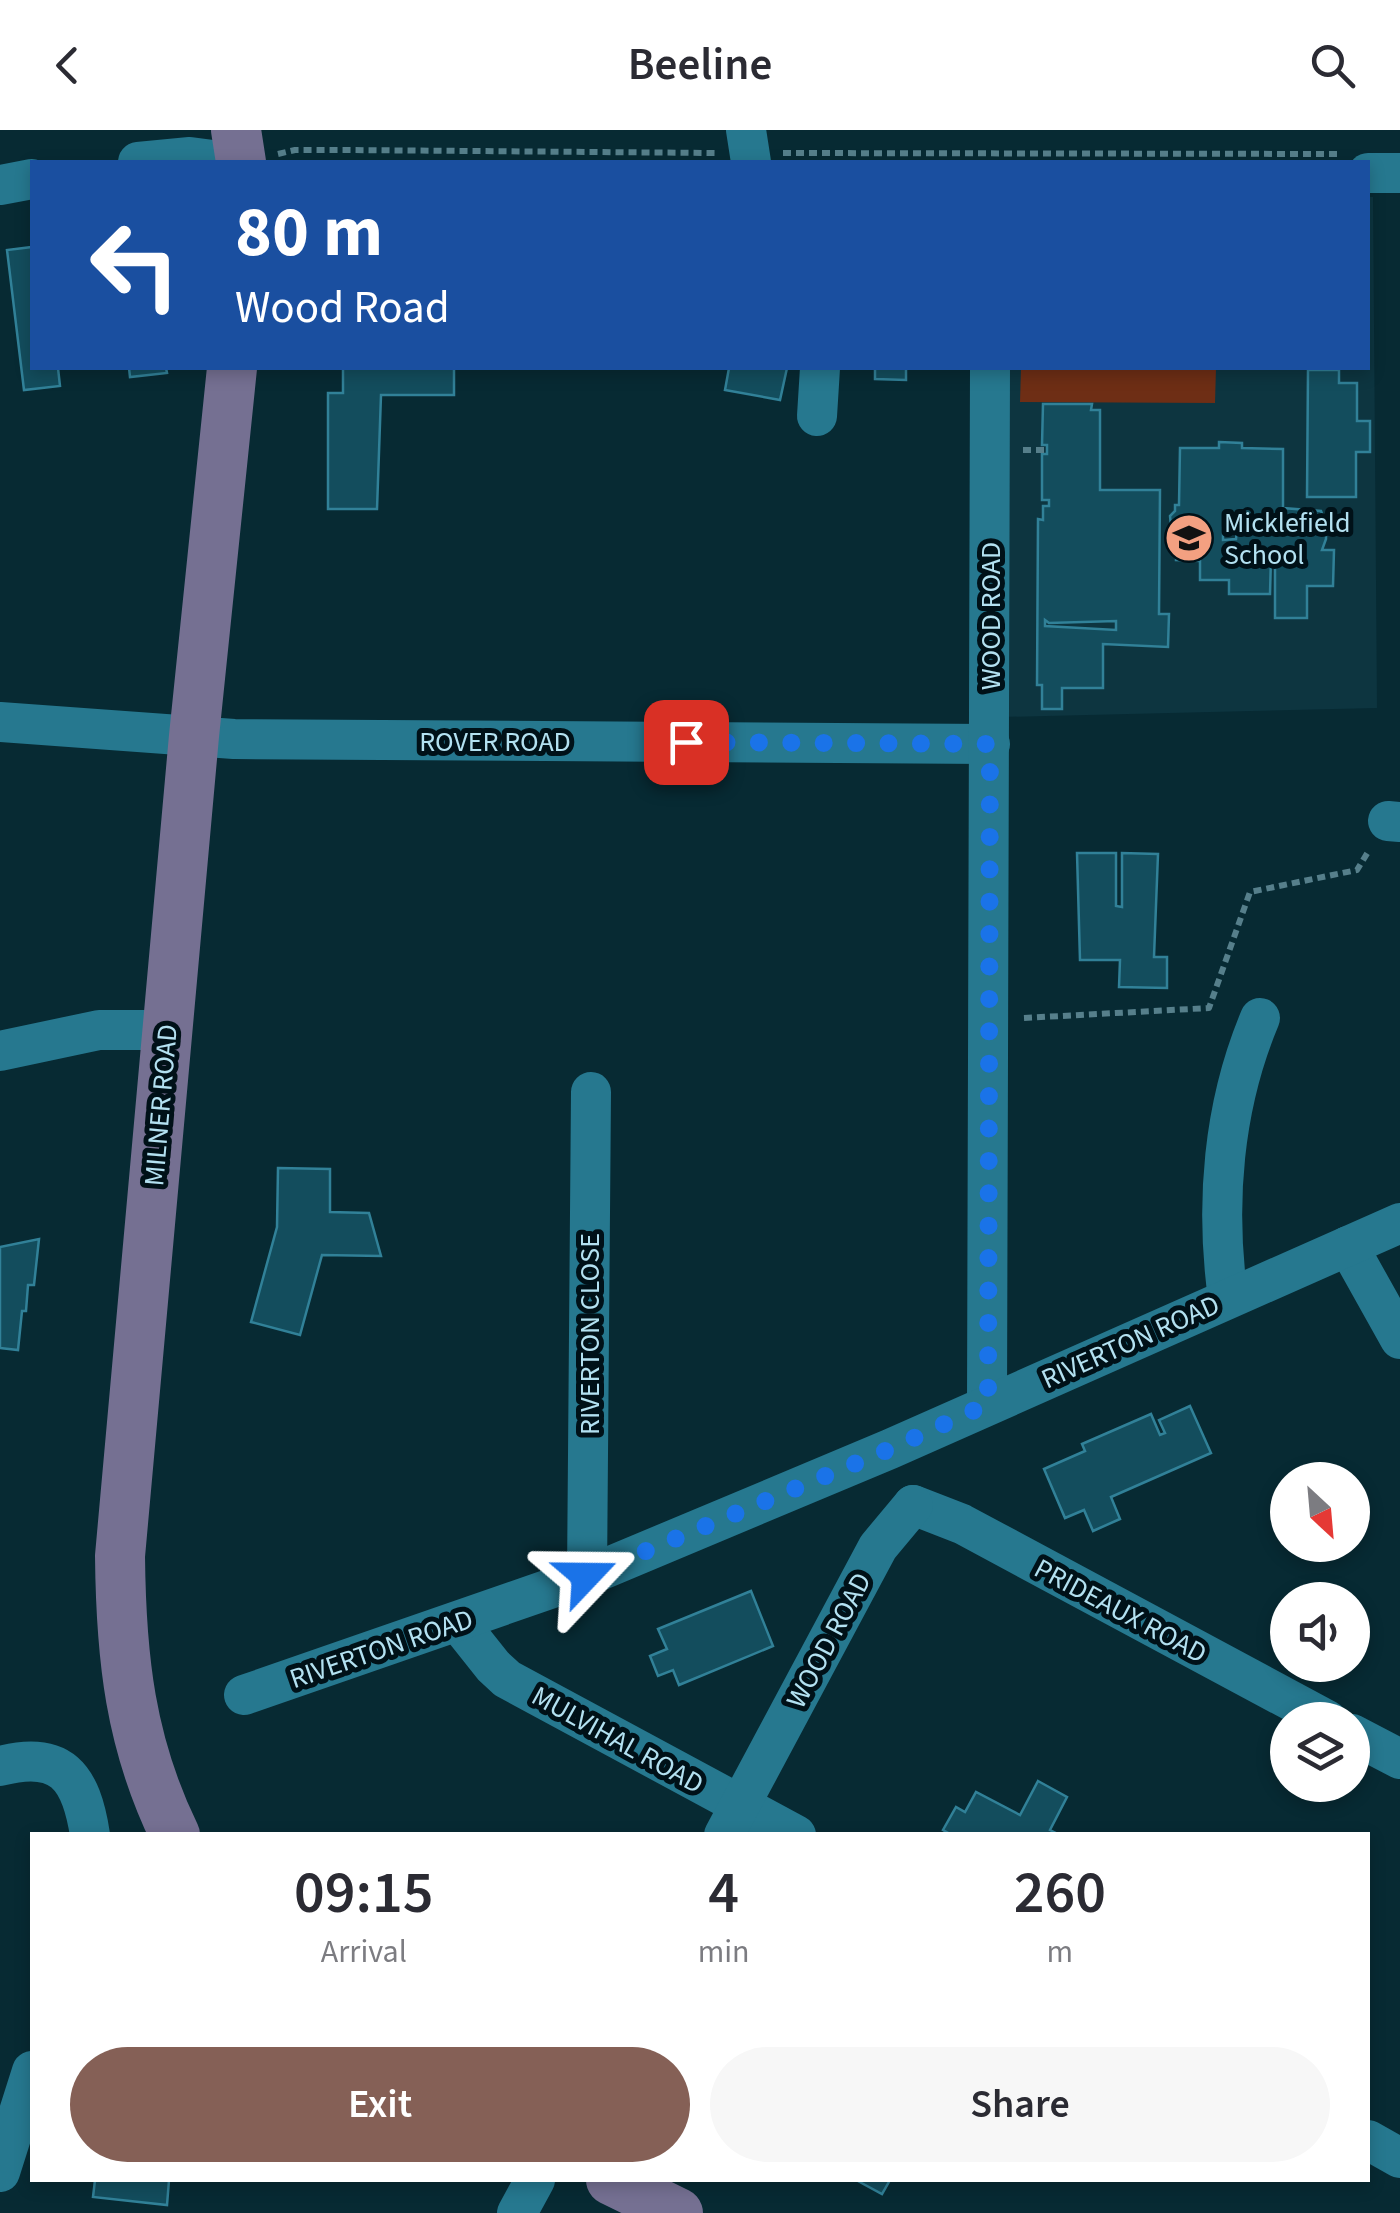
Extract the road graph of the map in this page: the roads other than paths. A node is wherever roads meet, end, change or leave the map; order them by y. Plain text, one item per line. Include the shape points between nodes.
1 (242, 153) edge
2 (159, 160) edge
3 (1370, 167) edge
4 (1400, 174) edge
5 (30, 179) edge
6 (0, 184) edge
7 (232, 370) edge
8 (820, 370) edge
9 (990, 370) edge
10 (817, 416) dead end
11 (0, 722) edge
12 (194, 736) junction
13 (990, 744) junction
14 (1260, 1018) dead end
15 (167, 1030) junction
16 (0, 1051) edge
17 (590, 1092) dead end
18 (1400, 1223) edge
19 (1348, 1246) junction
20 (1228, 1298) junction
21 (1400, 1339) edge
22 (988, 1404) junction
23 (890, 1449) junction
24 (912, 1505) junction
25 (586, 1576) junction
26 (458, 1622) junction
27 (244, 1695) dead end
28 (1293, 1702) edge
29 (1370, 1743) edge
30 (1400, 1759) edge
31 (0, 1766) edge
32 (732, 1820) edge
33 (89, 1832) edge
34 (174, 1832) edge
35 (783, 1832) edge
36 (30, 2077) edge
37 (1370, 2141) edge
38 (1400, 2158) edge
39 (0, 2172) edge
40 (534, 2182) edge
41 (616, 2182) edge
42 (517, 2213) edge
43 (678, 2213) edge

1 - 2 street
3 - 4 street
5 - 6 street
7 - 12 main road, MILNER ROAD
8 - 10 street
9 - 13 street, WOOD ROAD
11 - 12 street, ROVER ROAD
12 - 13 street, ROVER ROAD
12 - 15 main road, MILNER ROAD
13 - 22 street, WOOD ROAD
14 - 20 street via 1238,1082 1224,1164 1221,1235
15 - 16 street via 99,1030
15 - 34 main road, MILNER ROAD via 120,1574 122,1650 137,1734
17 - 25 street, RIVERTON CLOSE
18 - 19 street, RIVERTON ROAD
19 - 20 street, RIVERTON ROAD
19 - 21 street
20 - 22 street, RIVERTON ROAD
22 - 23 street, RIVERTON ROAD
23 - 24 street
23 - 25 street, RIVERTON ROAD
24 - 28 street, PRIDEAUX ROAD via 962,1524
24 - 32 street, WOOD ROAD via 878,1548
25 - 26 street, RIVERTON ROAD
26 - 27 street, RIVERTON ROAD
26 - 32 street, MULVIHAL ROAD via 507,1678
29 - 30 street
31 - 33 street via 52,1762 78,1791
32 - 35 street, MULVIHAL ROAD
36 - 39 street
37 - 38 street
40 - 42 street
41 - 43 main road

